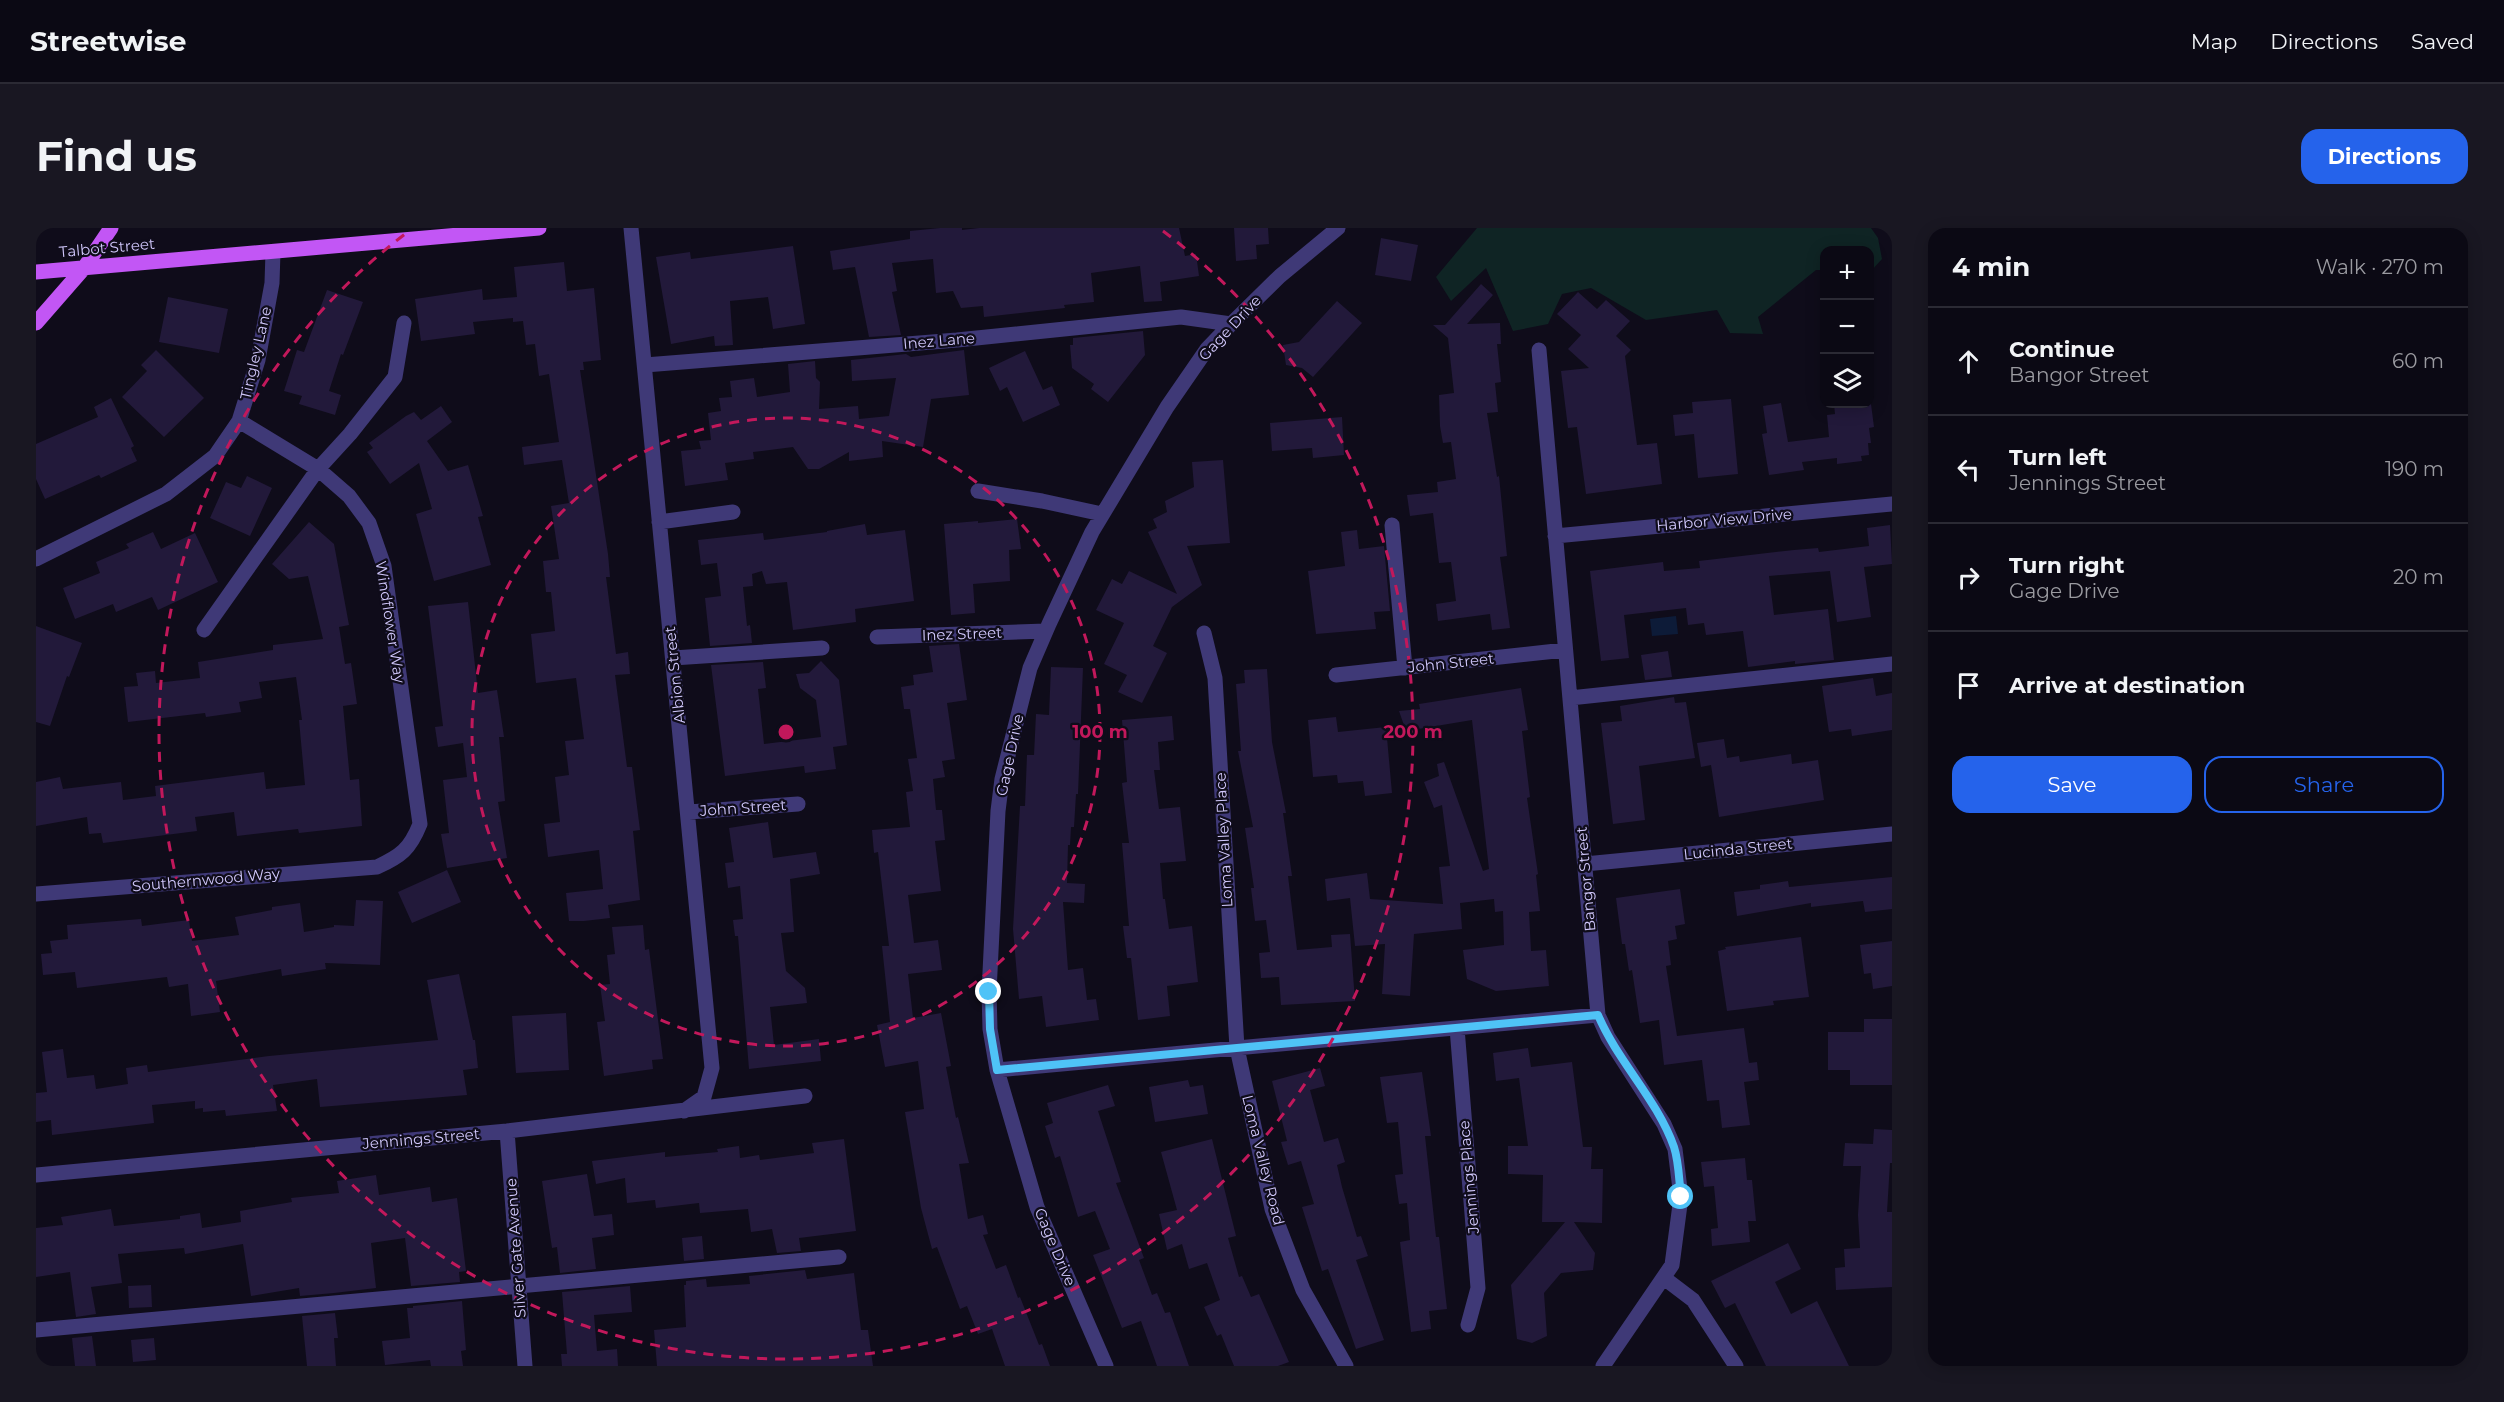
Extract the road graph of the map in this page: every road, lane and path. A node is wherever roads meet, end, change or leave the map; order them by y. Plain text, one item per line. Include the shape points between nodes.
1 (111, 228) edge
2 (539, 228) edge
3 (631, 228) edge
4 (1338, 228) edge
5 (410, 234) edge
6 (273, 252) junction
7 (84, 268) junction
8 (36, 272) edge
9 (36, 323) edge
10 (404, 323) dead end
11 (1231, 324) junction
12 (1539, 350) dead end
13 (645, 365) junction
14 (239, 421) junction
15 (318, 469) junction
16 (978, 491) dead end
17 (1892, 504) edge
18 (733, 512) dead end
19 (1102, 514) junction
20 (659, 522) junction
21 (1392, 525) dead end
22 (1555, 536) junction
23 (36, 559) edge
24 (204, 630) dead end
25 (1046, 631) junction
26 (1203, 633) dead end
27 (877, 637) dead end
28 (822, 648) dead end
29 (1565, 651) junction
30 (673, 658) junction
31 (1892, 664) edge
32 (1405, 668) junction
33 (1336, 675) dead end
34 (1570, 698) junction
35 (798, 804) dead end
36 (688, 812) junction
37 (1892, 834) edge
38 (1585, 864) junction
39 (377, 867) joint
40 (36, 894) edge
41 (1598, 1015) junction
42 (1457, 1028) junction
43 (1237, 1048) junction
44 (997, 1070) junction
45 (805, 1096) dead end
46 (684, 1111) junction
47 (507, 1131) junction
48 (36, 1175) edge
49 (839, 1257) dead end
50 (1664, 1278) junction
51 (518, 1285) junction
52 (1468, 1325) dead end
53 (36, 1330) edge
54 (525, 1366) edge
55 (1106, 1366) edge
56 (1346, 1366) edge
57 (1603, 1366) edge
58 (1736, 1366) edge

1 - 7 main road
2 - 5 main road, Talbot Street
3 - 13 street, Albion Street
4 - 11 street, Gage Drive via 1280,276
5 - 6 main road, Talbot Street
6 - 7 main road, Talbot Street
6 - 14 street, Tingley Lane via 272,283 258,360
7 - 8 main road, Talbot Street
7 - 9 main road
10 - 15 street via 395,377
11 - 13 street, Inez Lane via 1181,317
11 - 19 street, Gage Drive via 1207,349 1167,407
12 - 22 street, Bangor Street
13 - 20 street, Albion Street
14 - 15 street, Windflower Way
14 - 23 street, Tingley Lane via 215,456 166,494
15 - 24 street
15 - 39 street, Windflower Way via 349,496 369,523 384,566 420,824 412,844
16 - 19 street
17 - 22 street, Harbor View Drive
18 - 20 street
19 - 25 street, Gage Drive
20 - 30 street, Albion Street
21 - 32 street
22 - 29 street, Bangor Street
25 - 27 street, Inez Street
25 - 44 street, Gage Drive via 1030,668 1002,779 998,811 989,992
26 - 43 street, Loma Valley Place via 1215,678
28 - 30 street
29 - 32 street, John Street
29 - 34 street, Bangor Street
30 - 36 street, Albion Street
31 - 34 street
32 - 33 street, John Street
34 - 38 street, Bangor Street
35 - 36 street, John Street
36 - 46 street, Albion Street via 712,1068 704,1097
37 - 38 street, Lucinda Street
38 - 41 street, Bangor Street
39 - 40 street, Southernwood Way
41 - 42 street
41 - 50 street, Bangor Street via 1675,1149 1681,1197 1672,1265
42 - 43 street
42 - 52 street, Jennings Place via 1478,1288
43 - 44 street
43 - 56 street, Loma Valley Road via 1272,1209 1303,1290
44 - 55 street, Gage Drive via 1037,1207
45 - 46 street, Jennings Street
46 - 47 street, Jennings Street
47 - 48 street, Jennings Street
47 - 51 street, Silver Gate Avenue
49 - 51 street
50 - 57 street, Bangor Street
50 - 58 street via 1693,1300
51 - 53 street
51 - 54 street, Silver Gate Avenue

